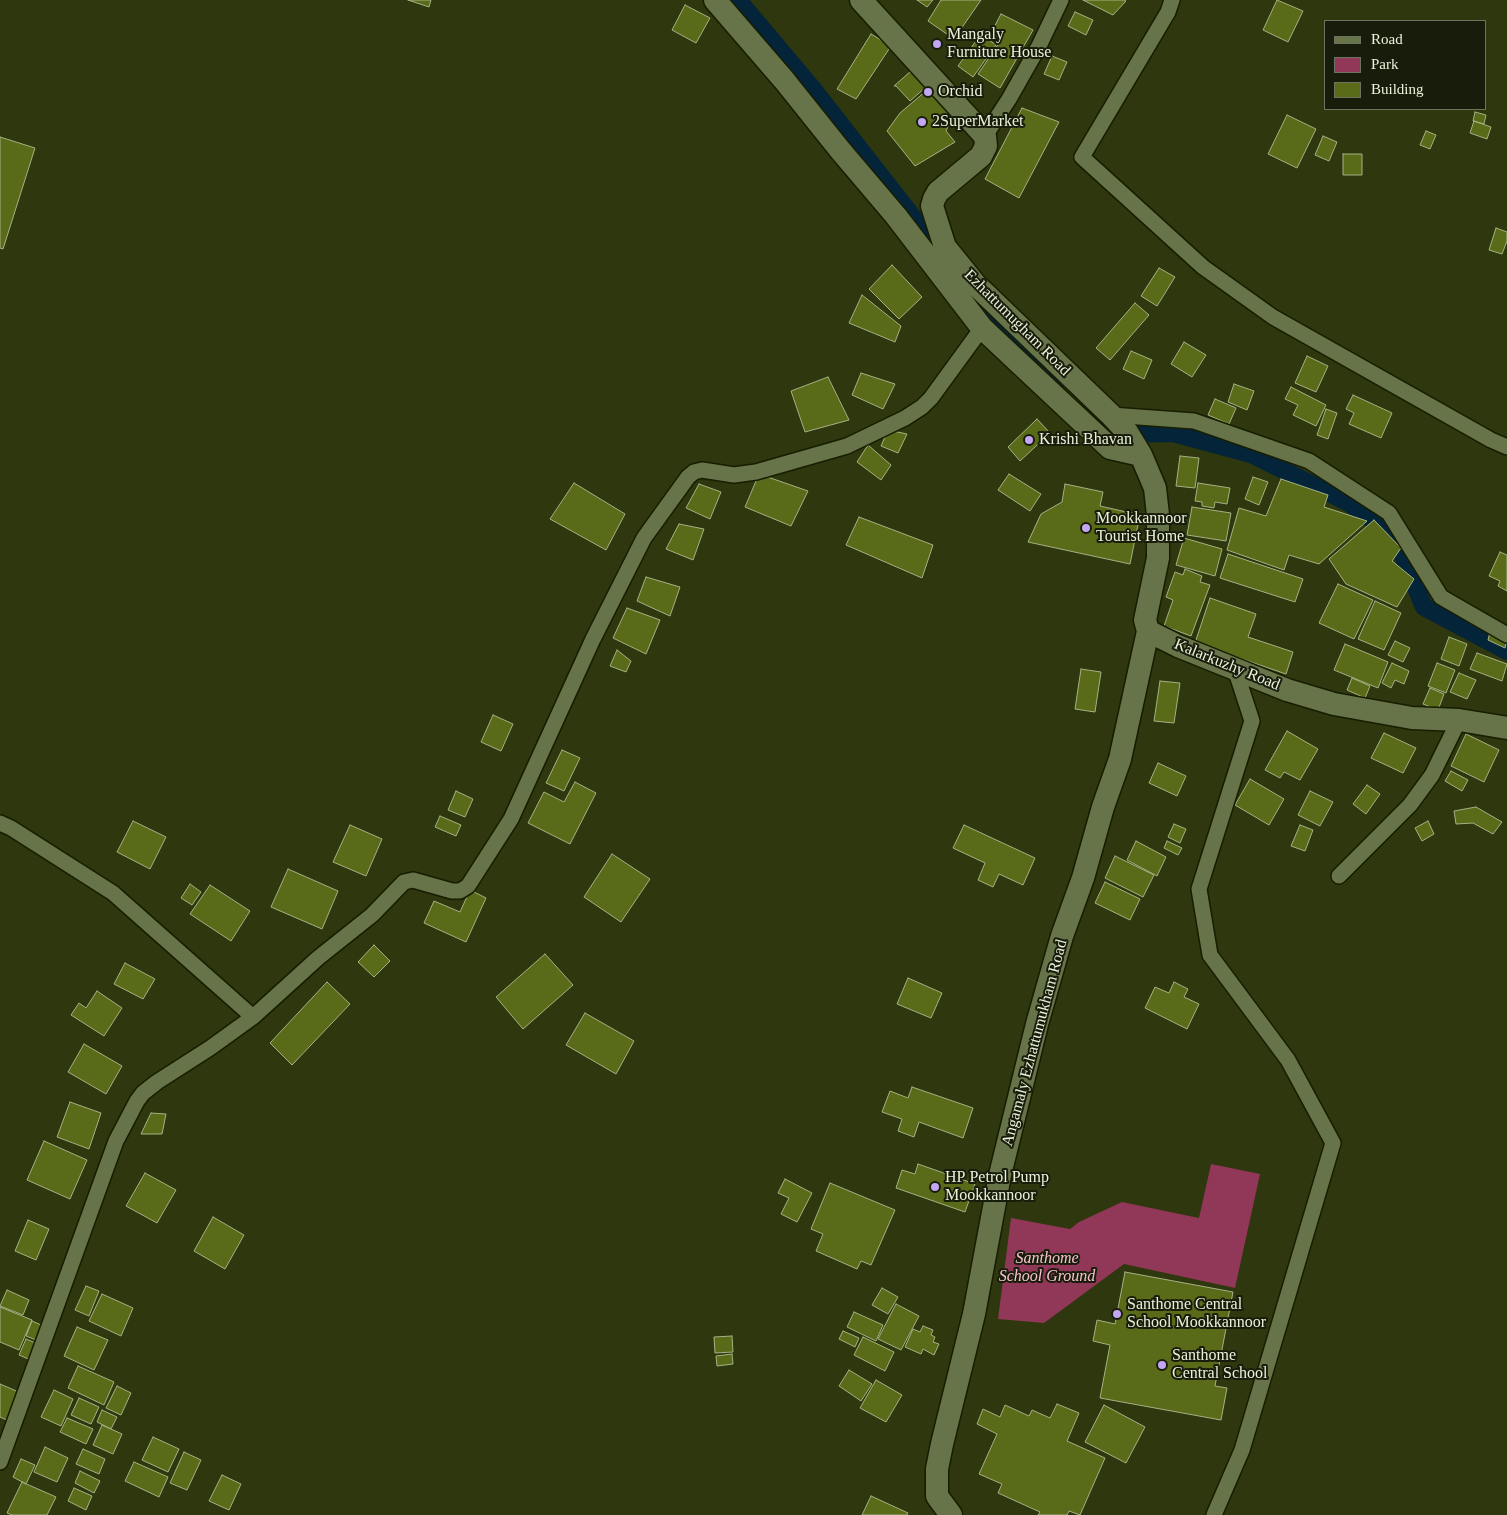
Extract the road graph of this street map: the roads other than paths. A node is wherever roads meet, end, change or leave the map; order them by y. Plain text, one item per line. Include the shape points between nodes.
1 (715, 0) edge
2 (861, 0) edge
3 (1061, 0) edge
4 (1172, 0) edge
5 (985, 136) junction
6 (982, 328) junction
7 (1111, 415) junction
8 (1507, 447) edge
9 (1141, 455) junction
10 (1148, 631) junction
11 (1507, 635) edge
12 (1235, 669) junction
13 (1459, 720) junction
14 (1507, 728) edge
15 (0, 823) edge
16 (1339, 876) dead end
17 (253, 1016) junction
18 (0, 1462) edge
19 (951, 1515) edge
20 (1214, 1515) edge

1 - 6 street via 896,216
2 - 5 street
3 - 5 street via 1014,92
4 - 8 street via 1082,157 1203,267 1273,317
5 - 7 street, Ezhattumugham Road via 986,146 981,156 934,199 932,206 945,247 975,284
6 - 9 street via 1110,448
6 - 17 street via 936,393 905,418 847,446 756,472 734,475 702,470 688,477 644,538 593,639 511,819 468,886 452,891 413,880 404,882 372,915
7 - 9 street, Ezhattumugham Road
7 - 11 street via 1194,421 1309,461 1389,512 1441,597
9 - 10 street via 1155,488 1158,515 1158,558 1145,620
10 - 12 street, Kalarkuzhy Road
10 - 19 street, Angamaly Ezhattumukham Road via 1120,759 1062,936 1000,1175 974,1314 937,1470 937,1496
12 - 13 street, Kalarkuzhy Road via 1334,704 1412,718
12 - 20 street via 1252,721 1200,889 1210,955 1288,1060 1333,1143 1242,1450
13 - 14 street, Kalarkuzhy Road
13 - 16 street via 1415,799
15 - 17 street via 113,893
17 - 18 street via 157,1082 137,1101 116,1141

